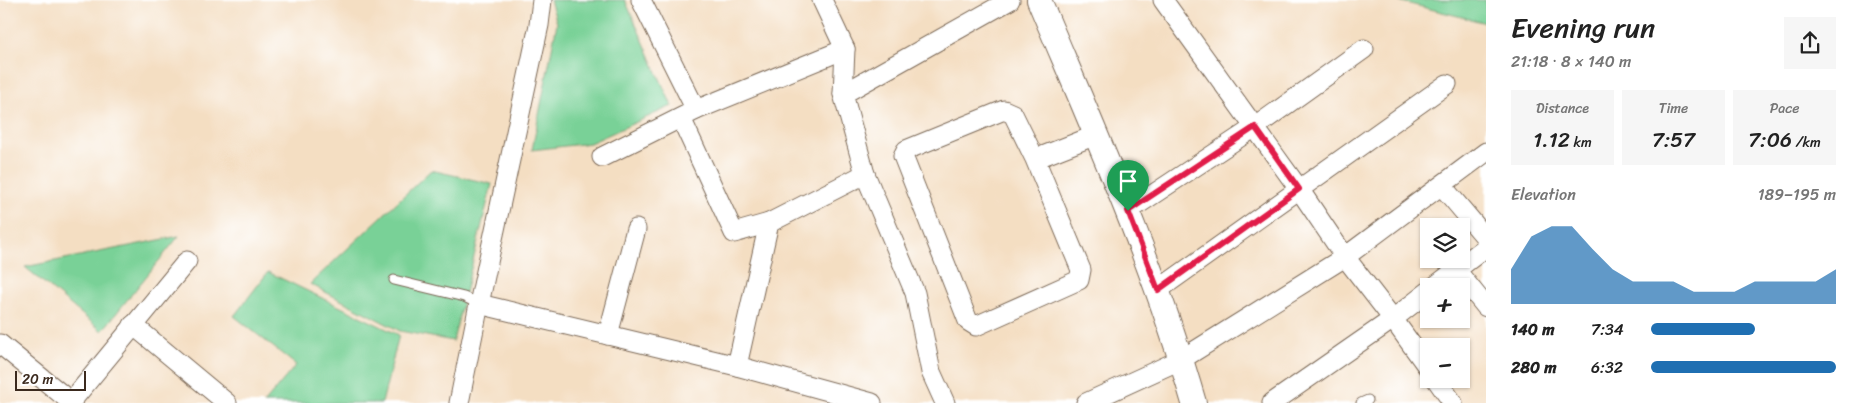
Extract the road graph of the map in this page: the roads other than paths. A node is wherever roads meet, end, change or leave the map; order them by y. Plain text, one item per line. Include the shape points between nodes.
1 (542, 0) edge
2 (641, 0) edge
3 (822, 0) edge
4 (1010, 0) edge
5 (1040, 0) edge
6 (1163, 0) edge
7 (845, 49) junction
8 (1364, 49) dead end
9 (1447, 84) dead end
10 (843, 94) junction
11 (689, 114) junction
12 (1255, 127) junction
13 (1096, 135) junction
14 (1486, 152) edge
15 (602, 156) dead end
16 (1036, 159) junction
17 (865, 174) junction
18 (1442, 186) junction
19 (1299, 189) junction
20 (1128, 211) junction
21 (769, 223) junction
22 (636, 229) dead end
23 (1486, 238) edge
24 (1486, 247) edge
25 (1344, 257) junction
26 (188, 261) dead end
27 (1456, 270) junction
28 (1446, 278) edge
29 (394, 280) dead end
30 (1158, 290) junction
31 (1420, 298) edge
32 (479, 304) junction
33 (1486, 307) edge
34 (1393, 319) junction
35 (133, 325) junction
36 (608, 335) junction
37 (0, 344) edge
38 (1420, 356) edge
39 (1182, 358) junction
40 (737, 366) junction
41 (1442, 388) edge
42 (70, 402) edge
43 (227, 403) edge
44 (459, 403) edge
45 (872, 403) edge
46 (945, 403) edge
47 (1086, 403) edge
48 (1194, 403) edge
49 (1272, 403) edge
50 (1453, 403) edge

1 - 32 street
2 - 11 street
3 - 7 street
4 - 10 street
5 - 13 street
6 - 12 street
7 - 10 street
7 - 11 street
8 - 12 street
9 - 19 street
10 - 17 street
11 - 15 street
11 - 21 street via 734,233
12 - 19 street
12 - 20 street
13 - 16 street
13 - 20 street
14 - 18 street
16 - 16 street via 1013,114 1004,110 906,150 903,156 968,321 976,326 1079,280 1082,270
17 - 21 street
17 - 46 street via 915,293 931,372
18 - 23 street
18 - 25 street
19 - 25 street
19 - 30 street
20 - 30 street
21 - 40 street
22 - 36 street
24 - 27 street
25 - 34 street
25 - 39 street
26 - 35 street
27 - 28 street
27 - 33 street
29 - 32 lane via 464,297
30 - 39 street
31 - 34 street
32 - 36 street
32 - 44 street
34 - 38 street
34 - 49 street
35 - 42 street
35 - 43 street
36 - 40 street
37 - 42 street
39 - 47 street
39 - 48 street
40 - 45 street
41 - 50 street

